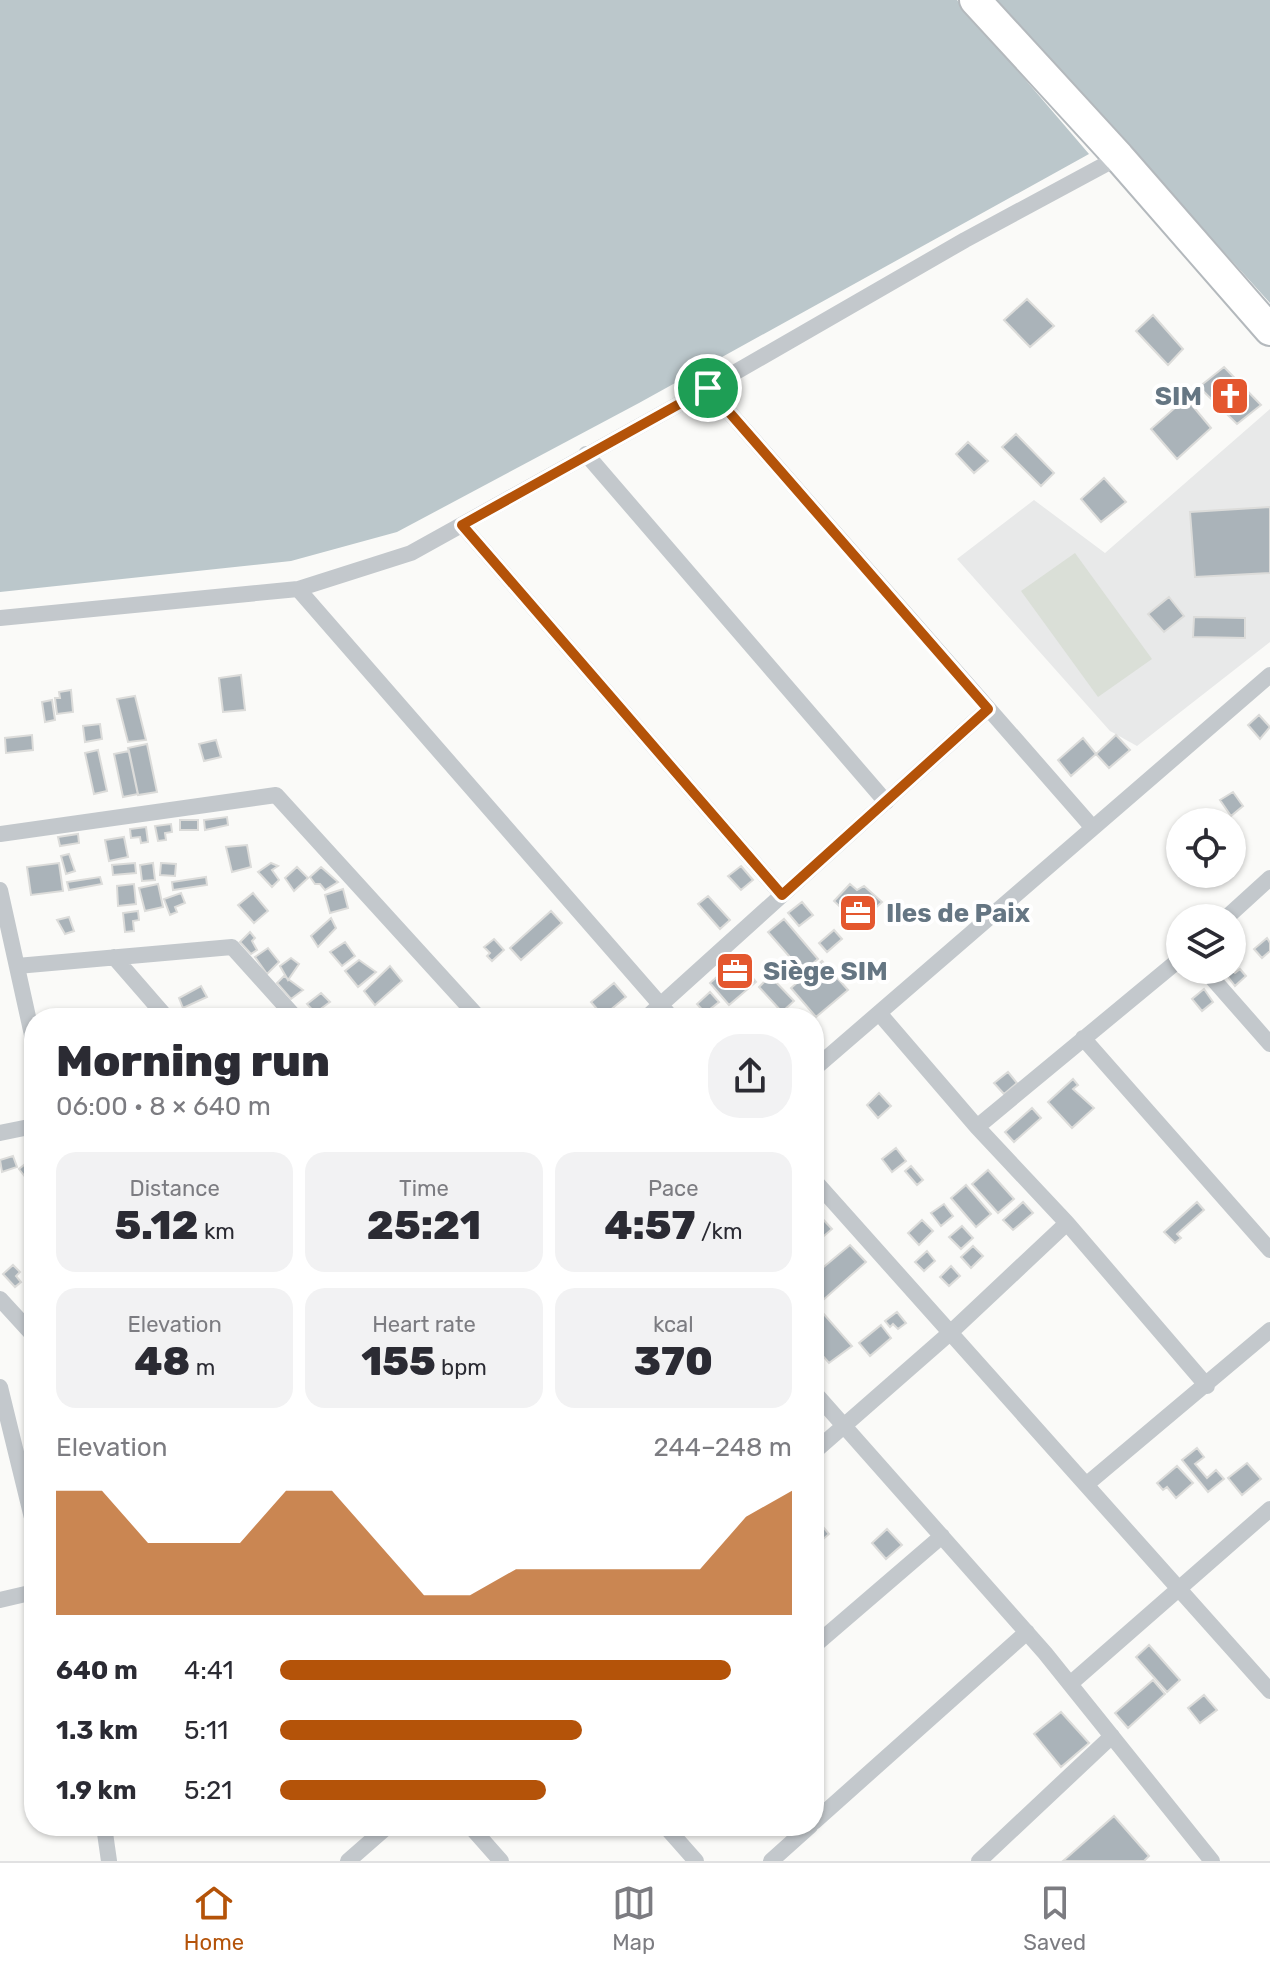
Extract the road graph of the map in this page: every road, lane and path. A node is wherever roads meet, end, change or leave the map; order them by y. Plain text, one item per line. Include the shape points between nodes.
1 (975, 0) edge
2 (1119, 157) junction
3 (1270, 330) edge
4 (708, 388) junction
5 (586, 454) junction
6 (462, 525) junction
7 (298, 589) junction
8 (0, 618) edge
9 (1270, 675) edge
10 (988, 709) junction
11 (886, 802) junction
12 (1093, 828) junction
13 (0, 834) edge
14 (1270, 878) edge
15 (0, 890) edge
16 (782, 895) junction
17 (1241, 904) edge
18 (114, 957) junction
19 (17, 966) junction
20 (1166, 970) edge
21 (1217, 984) edge
22 (26, 1008) edge
23 (158, 1008) edge
24 (287, 1008) edge
25 (470, 1008) edge
26 (663, 1008) edge
27 (670, 1008) edge
28 (879, 1013) junction
29 (1083, 1038) junction
30 (1270, 1044) edge
31 (824, 1060) edge
32 (977, 1127) junction
33 (24, 1128) edge
34 (0, 1133) edge
35 (824, 1191) edge
36 (1067, 1223) junction
37 (1270, 1250) edge
38 (0, 1299) edge
39 (24, 1325) edge
40 (1270, 1330) edge
41 (951, 1332) junction
42 (1207, 1386) junction
43 (0, 1387) edge
44 (824, 1403) edge
45 (845, 1425) junction
46 (824, 1443) edge
47 (1087, 1484) junction
48 (24, 1485) edge
49 (1270, 1509) edge
50 (942, 1536) junction
51 (1180, 1588) junction
52 (24, 1594) edge
53 (0, 1600) edge
54 (1027, 1632) junction
55 (824, 1637) edge
56 (1070, 1684) junction
57 (1270, 1691) edge
58 (1112, 1736) junction
59 (824, 1813) edge
60 (105, 1836) edge
61 (377, 1836) edge
62 (479, 1836) edge
63 (674, 1836) edge
64 (799, 1836) edge
65 (109, 1861) edge
66 (348, 1861) edge
67 (501, 1861) edge
68 (696, 1861) edge
69 (771, 1861) edge
70 (979, 1861) edge
71 (1212, 1861) edge

1 - 2 highway
2 - 3 highway
2 - 4 street
4 - 5 street
4 - 10 street
5 - 6 street
5 - 11 street
6 - 7 street via 411,553
6 - 16 street
7 - 8 street
7 - 26 street
9 - 12 street
10 - 11 street
10 - 12 street
11 - 16 street
12 - 28 street
13 - 25 street via 276,795
14 - 17 street
15 - 19 street
16 - 27 street
18 - 19 street
18 - 23 street
18 - 24 street via 232,947
19 - 22 street
20 - 29 street
21 - 30 street
28 - 31 street
28 - 32 street
29 - 32 street
29 - 37 street
32 - 36 street
33 - 34 street
35 - 41 street
36 - 41 street
36 - 42 street
38 - 39 street
40 - 42 street
41 - 45 street
41 - 47 street
42 - 47 street
43 - 48 street
44 - 45 street
45 - 46 street
45 - 50 street
47 - 51 street
49 - 51 street
50 - 54 street
50 - 55 street
51 - 56 street
51 - 57 street
52 - 53 street
54 - 56 street
54 - 59 street
56 - 58 street
58 - 70 street
58 - 71 street
60 - 65 street
61 - 66 street
62 - 67 street
63 - 68 street
64 - 69 street

